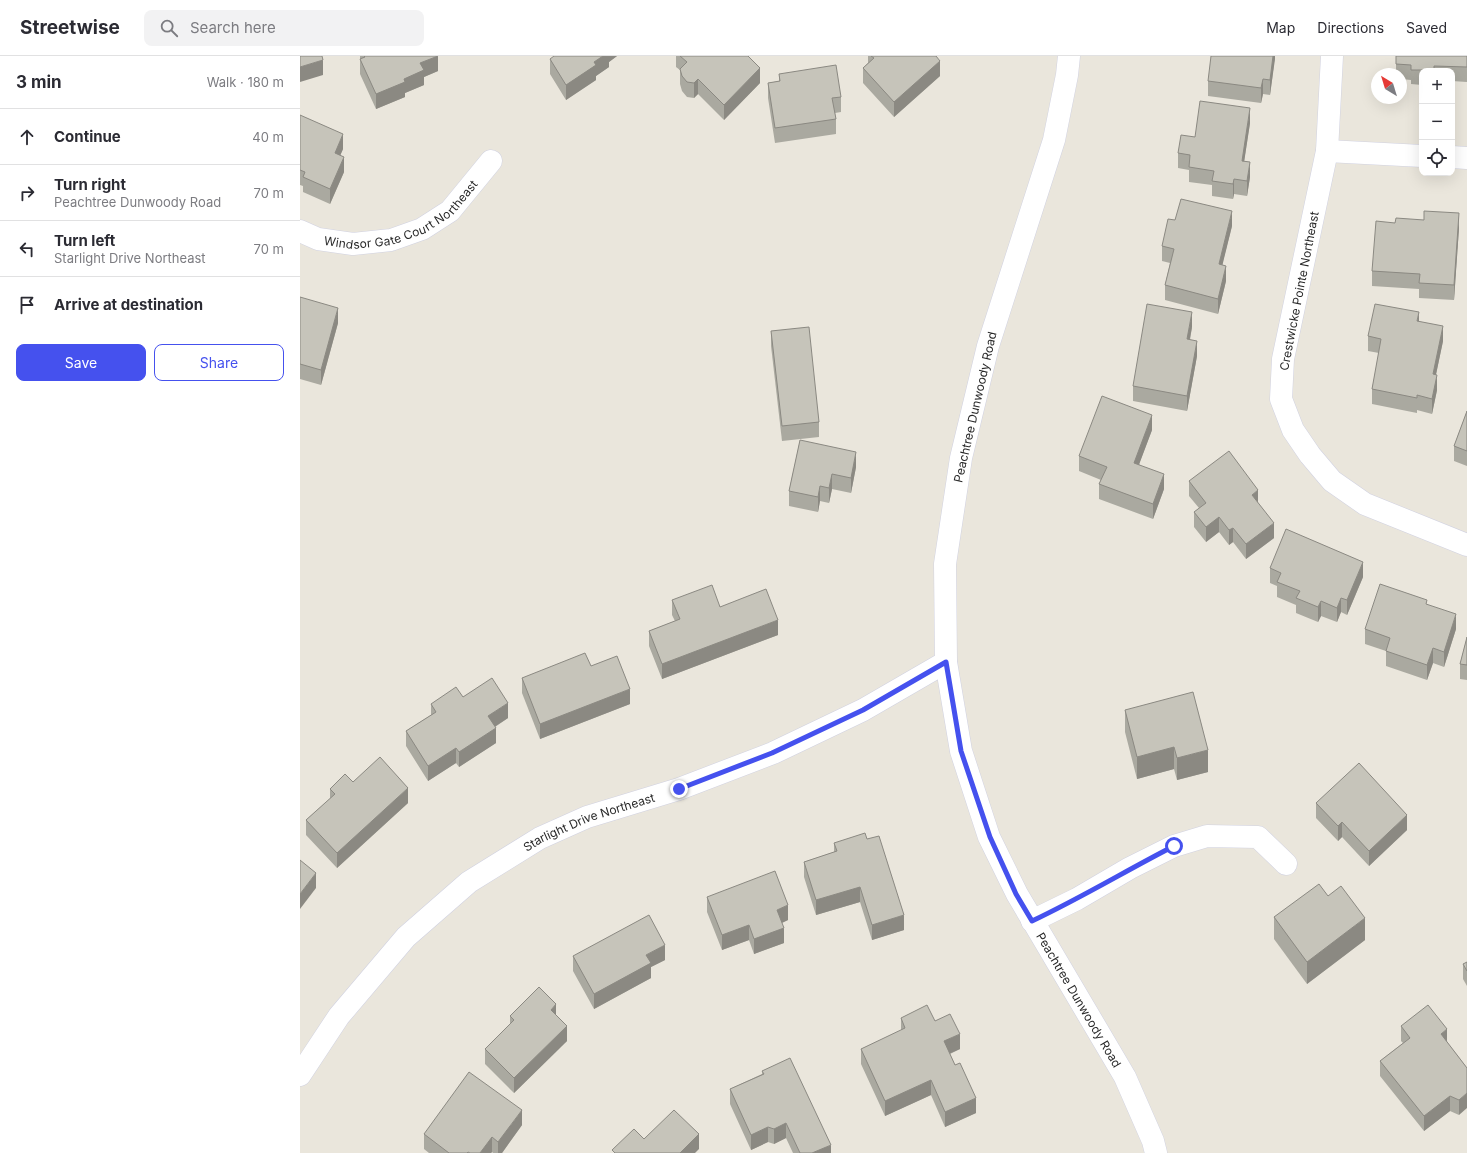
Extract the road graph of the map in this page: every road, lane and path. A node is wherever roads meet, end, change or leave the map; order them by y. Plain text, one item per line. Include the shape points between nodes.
1 (1069, 56) edge
2 (1332, 56) edge
3 (1327, 151) junction
4 (1419, 156) edge
5 (1455, 157) edge
6 (1467, 158) edge
7 (491, 161) dead end
8 (300, 231) edge
9 (1467, 545) edge
10 (946, 662) junction
11 (1286, 864) dead end
12 (1032, 921) junction
13 (300, 1075) edge
14 (1156, 1153) edge

1 - 10 street, Peachtree Dunwoody Road via 1054,140 988,346 961,458 945,564
2 - 3 street, Crestwicke Pointe Northeast
3 - 4 street
3 - 9 street, Crestwicke Pointe Northeast via 1283,359 1280,399 1293,430 1332,481 1365,504
5 - 6 street
7 - 8 street, Windsor Gate Court Northeast via 450,211 422,229 391,240 353,244 318,239
10 - 12 street, Peachtree Dunwoody Road via 961,751 990,837 1016,894
10 - 13 street, Starlight Drive Northeast via 863,710 772,753 679,789 587,817 540,838 469,882 406,937 339,1016
11 - 12 street via 1258,837 1207,836 1174,846
12 - 14 street, Peachtree Dunwoody Road via 1125,1077

